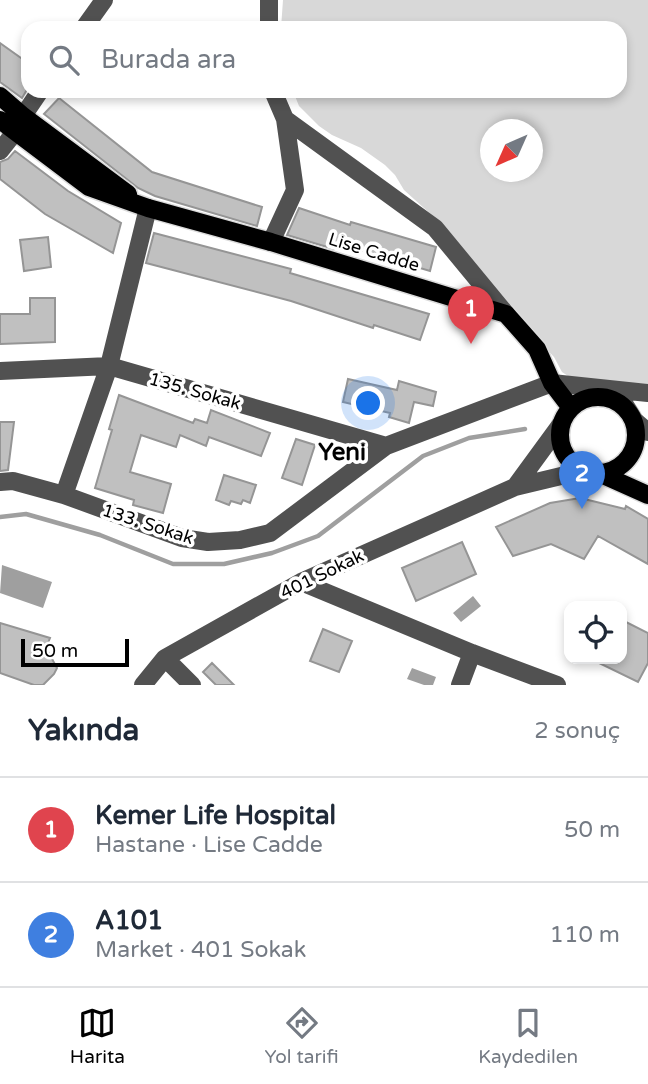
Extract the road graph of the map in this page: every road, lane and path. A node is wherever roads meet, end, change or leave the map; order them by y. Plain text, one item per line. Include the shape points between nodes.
1 (104, 0) edge
2 (269, 0) edge
3 (89, 21) edge
4 (269, 21) edge
5 (0, 96) edge
6 (36, 98) edge
7 (276, 98) edge
8 (285, 119) junction
9 (0, 120) edge
10 (19, 124) junction
11 (0, 151) edge
12 (148, 208) junction
13 (271, 242) junction
14 (506, 314) junction
15 (109, 366) junction
16 (0, 371) edge
17 (552, 383) junction
18 (617, 392) junction
19 (648, 393) edge
20 (571, 408) junction
21 (634, 420) junction
22 (561, 424) junction
23 (648, 432) edge
24 (648, 439) edge
25 (386, 446) junction
26 (582, 471) junction
27 (601, 474) junction
28 (0, 482) edge
29 (516, 487) junction
30 (64, 495) junction
31 (648, 495) edge
32 (301, 582) junction
33 (472, 653) junction
34 (165, 658) junction
35 (143, 685) edge
36 (192, 685) edge
37 (460, 685) edge
38 (557, 685) edge

1 - 3 street
2 - 4 street
5 - 10 main road, Lise Cadde
6 - 10 street
7 - 8 street
8 - 13 street via 295,190
8 - 14 street via 435,229
9 - 10 main road, Lise Cadde
10 - 11 street
10 - 12 main road, Lise Cadde
12 - 13 main road, Lise Cadde
12 - 15 street
13 - 14 main road, Lise Cadde
14 - 17 main road via 537,349
15 - 16 street, 135. Sokak
15 - 25 street, 135. Sokak
15 - 30 street
17 - 18 street
17 - 20 main road
17 - 25 street, 133. Sokak
18 - 19 street
18 - 21 street
20 - 21 main road via 587,398 606,397 623,405
20 - 22 main road
21 - 23 street
21 - 24 main road
21 - 27 main road via 637,438 632,456 618,469
22 - 26 main road via 560,442 568,459
22 - 29 street
25 - 30 street, 133. Sokak via 270,533 240,540 181,538
26 - 27 main road
26 - 29 street, 401 Sokak
27 - 31 main road
28 - 30 street, 133. Sokak via 13,481
29 - 32 street, 401 Sokak
32 - 33 street
32 - 34 street, 401 Sokak
33 - 37 street
33 - 38 street
34 - 35 street, 401 Sokak
34 - 36 street

